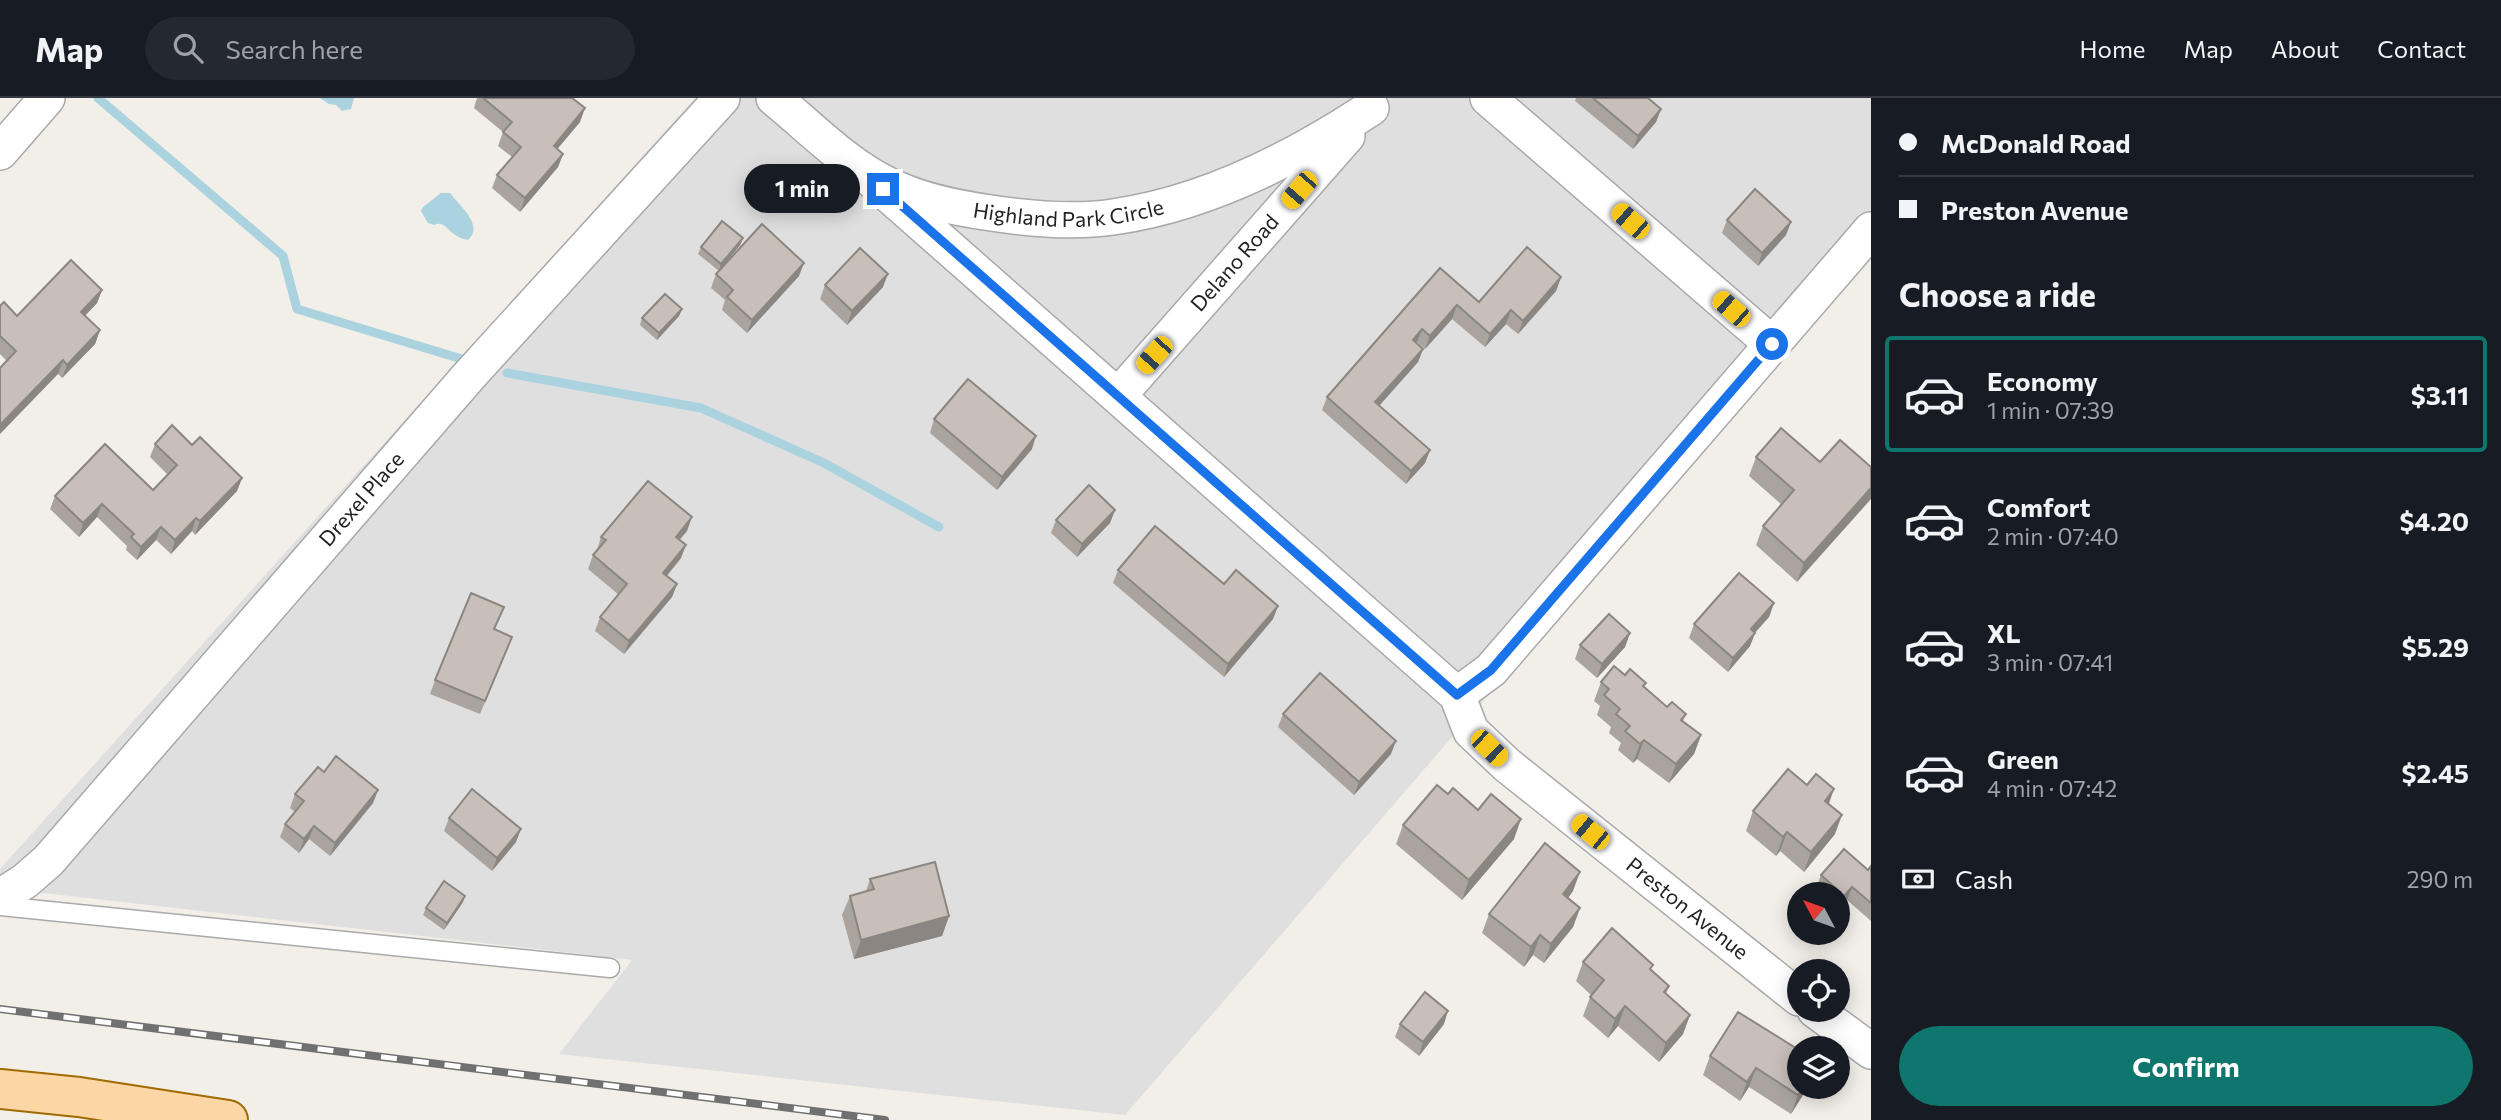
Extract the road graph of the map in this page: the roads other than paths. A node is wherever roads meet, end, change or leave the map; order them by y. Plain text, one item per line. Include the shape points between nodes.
1 (47, 98) edge
2 (722, 98) edge
3 (774, 98) edge
4 (1488, 98) edge
5 (1376, 103) edge
6 (0, 152) edge
7 (863, 172) junction
8 (1871, 230) edge
9 (1772, 344) junction
10 (1118, 396) junction
11 (1457, 695) junction
12 (0, 897) edge
13 (0, 906) edge
14 (610, 968) dead end
15 (1787, 989) edge
16 (1831, 1022) edge
17 (1871, 1051) edge
18 (0, 1088) edge
19 (228, 1120) edge

1 - 6 street
2 - 12 street, Drexel Place via 468,377 48,861
3 - 7 street, Highland Park Circle
4 - 9 street
5 - 7 street, Highland Park Circle via 1320,141 1261,170 1149,211 1111,217 1036,218 953,207
5 - 10 street, Delano Road
7 - 10 street, Preston Avenue
8 - 9 street
9 - 11 street via 1491,670
10 - 11 street, Preston Avenue
11 - 15 street, Preston Avenue via 1471,732 1507,765
13 - 14 lane
16 - 17 street
18 - 19 main road

